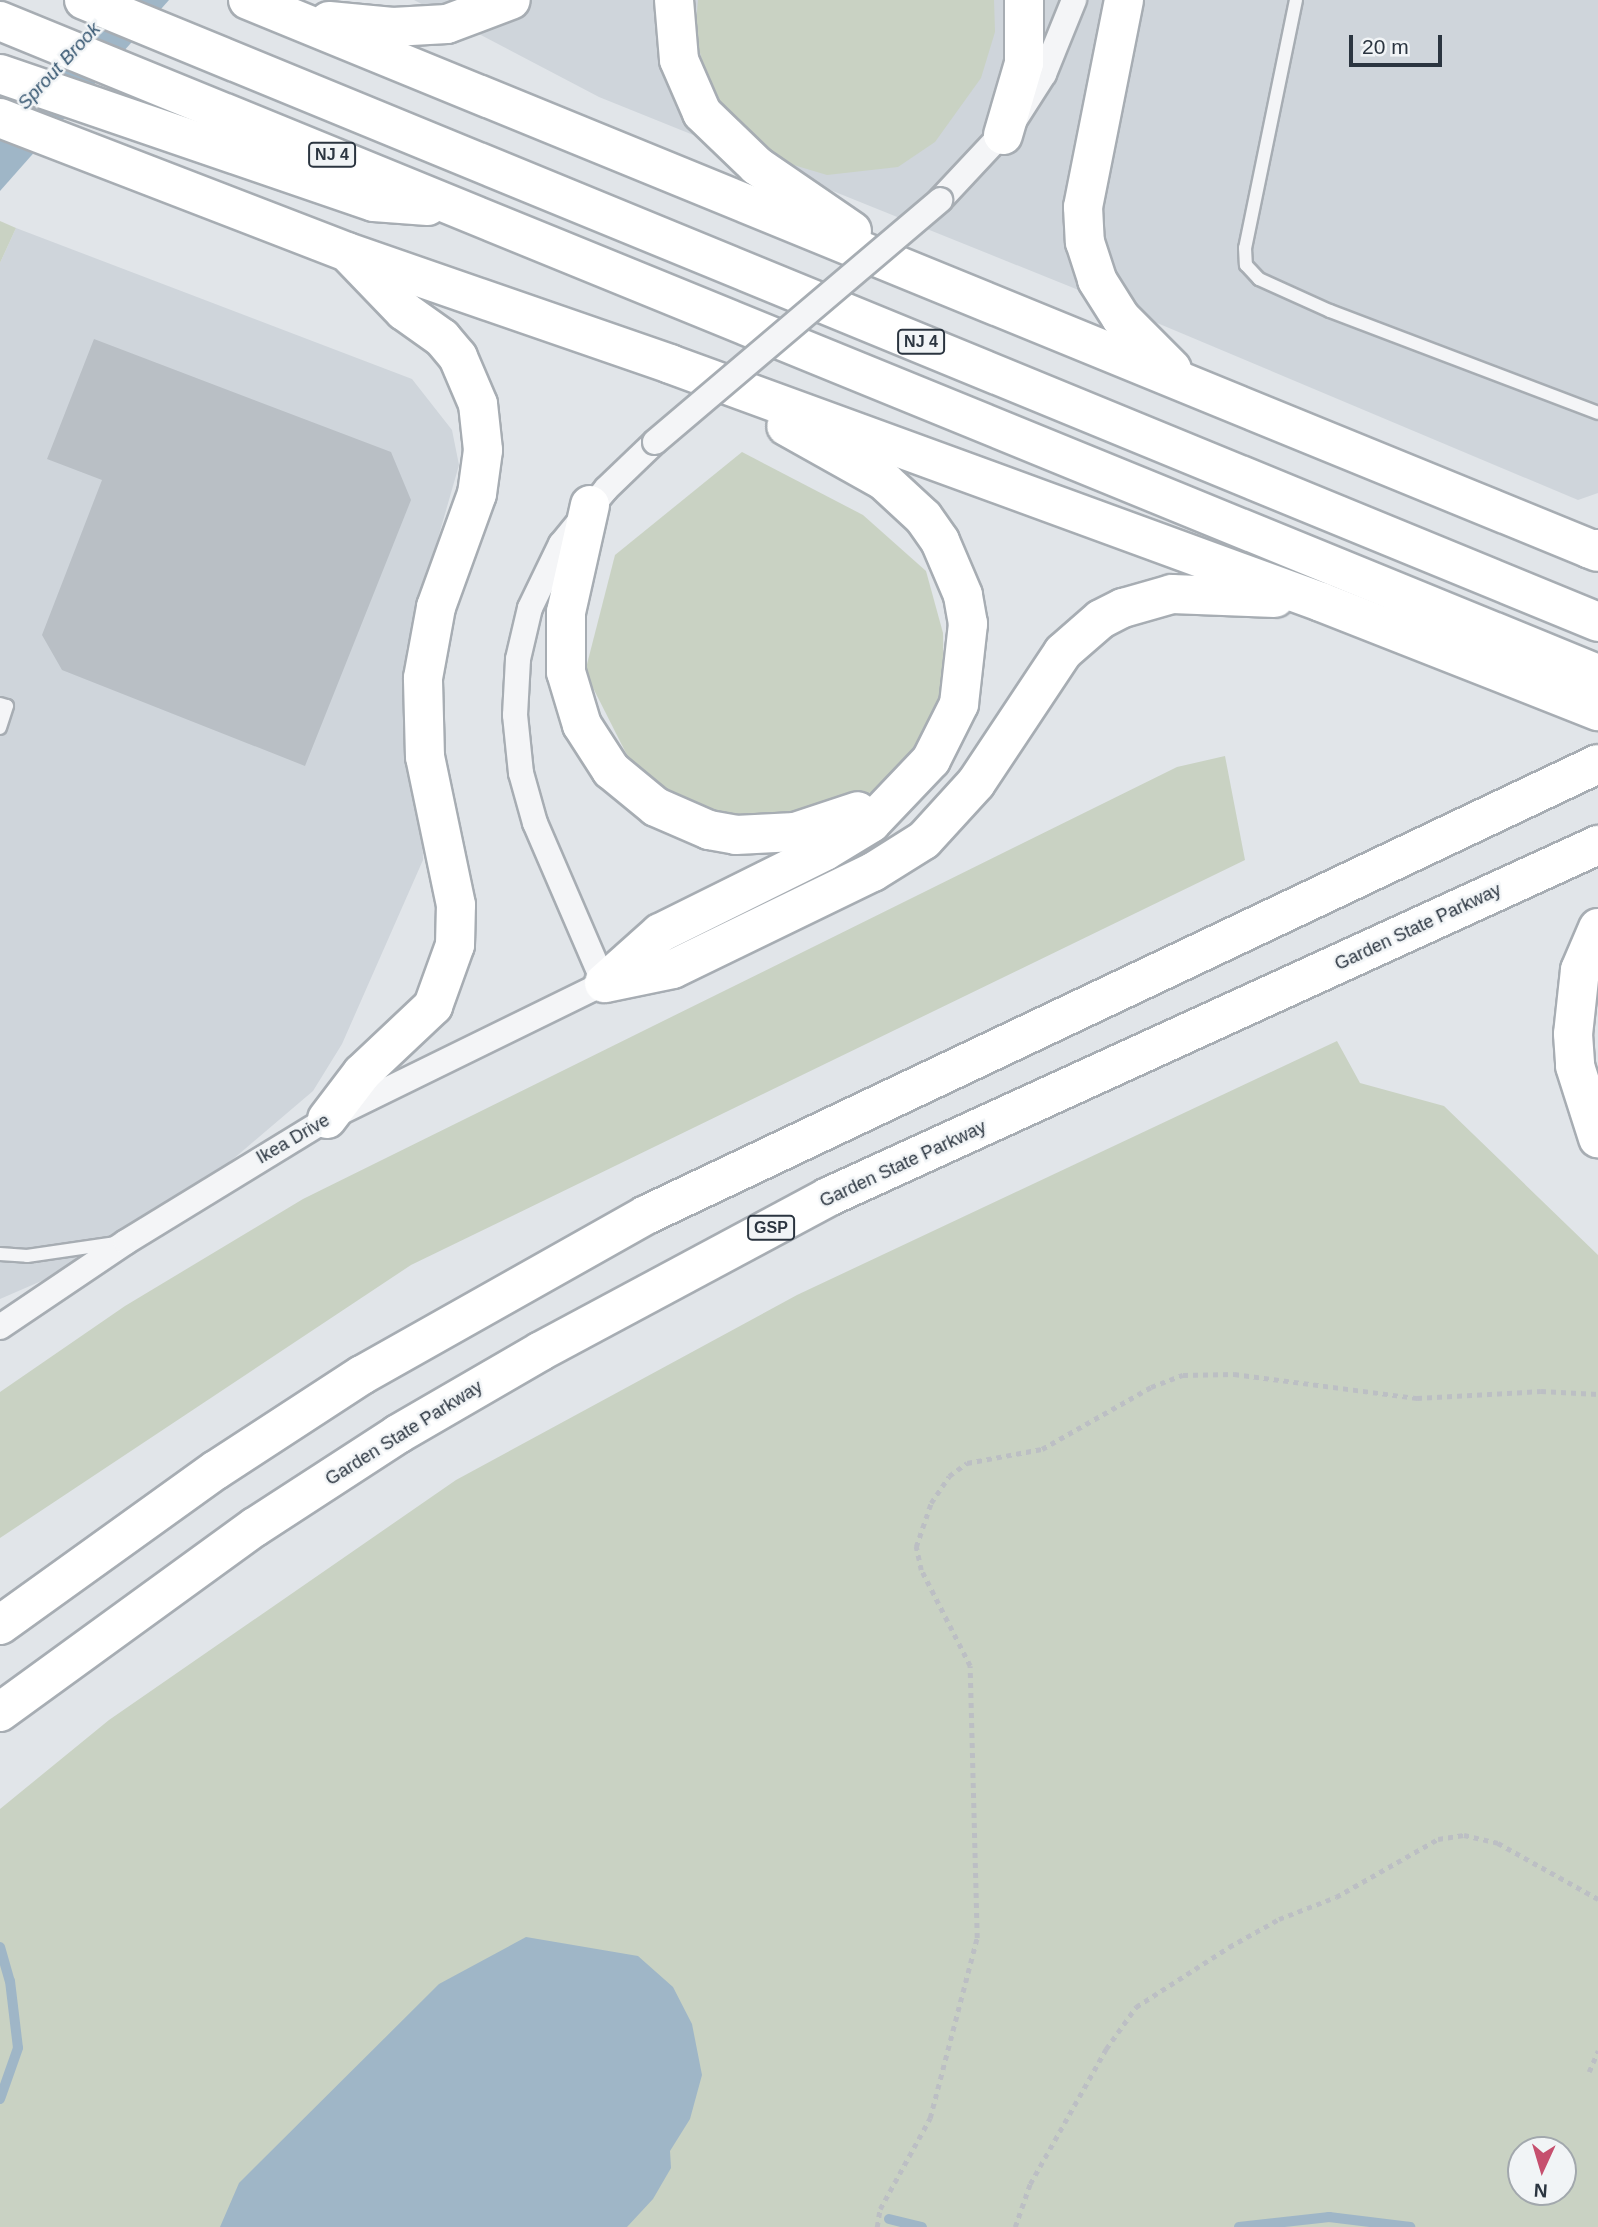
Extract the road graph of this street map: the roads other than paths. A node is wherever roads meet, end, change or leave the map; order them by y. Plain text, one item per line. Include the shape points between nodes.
1 (84, 0) edge
2 (511, 0) edge
3 (674, 0) edge
4 (1024, 0) edge
5 (1074, 0) edge
6 (1125, 0) edge
7 (1296, 0) edge
8 (266, 8) edge
9 (0, 21) edge
10 (0, 74) edge
11 (0, 118) edge
12 (1003, 135) junction
13 (460, 208) junction
14 (347, 252) junction
15 (921, 277) junction
16 (670, 364) junction
17 (1186, 382) junction
18 (1598, 413) edge
19 (590, 505) junction
20 (1595, 550) edge
21 (1321, 602) junction
22 (1598, 622) edge
23 (1598, 674) edge
24 (0, 704) edge
25 (1598, 711) edge
26 (0, 728) edge
27 (1582, 771) edge
28 (913, 783) junction
29 (1598, 845) edge
30 (1598, 928) edge
31 (604, 983) junction
32 (327, 1119) junction
33 (1598, 1138) edge
34 (126, 1241) junction
35 (0, 1254) edge
36 (0, 1327) edge
37 (0, 1625) edge
38 (0, 1712) edge

1 - 22 highway, NJ 4
2 - 8 highway via 447,24 393,27
3 - 15 highway via 679,60 702,113 757,166
4 - 12 highway via 1024,63
5 - 12 street via 1044,74
6 - 17 highway via 1085,193 1085,242 1097,280 1121,318
7 - 18 lane via 1245,265 1259,279 1330,311
8 - 15 highway
9 - 13 highway, NJ 4
10 - 13 highway via 373,202
11 - 14 highway
12 - 19 street, bridge via 940,200 655,442
13 - 23 highway, NJ 4
14 - 16 highway
14 - 32 highway via 404,311 442,338 458,357 478,404 483,450 477,494 436,607 423,678 425,757 456,905 452,957 433,1006 362,1073
15 - 17 highway
16 - 21 highway
16 - 28 highway via 861,466 904,498 940,541 963,595 968,648 959,704 931,760
17 - 20 highway
19 - 28 highway via 566,612 566,672 582,725 611,770 632,790 700,827 766,836 845,818
19 - 31 street via 561,544 530,608 518,659 515,716 521,773 535,823
21 - 25 highway
21 - 31 highway via 1172,594 1101,619 1055,662 976,783 924,840 873,872 673,969
24 - 26 lane via 7,706
27 - 37 highway via 646,1215 362,1375 216,1470
28 - 31 highway via 850,838 660,933
29 - 38 highway, Garden State Parkway / GSP via 828,1197 598,1320 398,1434 255,1527
30 - 33 highway via 1580,970 1573,1034 1575,1066
31 - 32 street, Ikea Drive
32 - 34 street, Ikea Drive
34 - 35 lane via 27,1256
34 - 36 street, Ikea Drive

